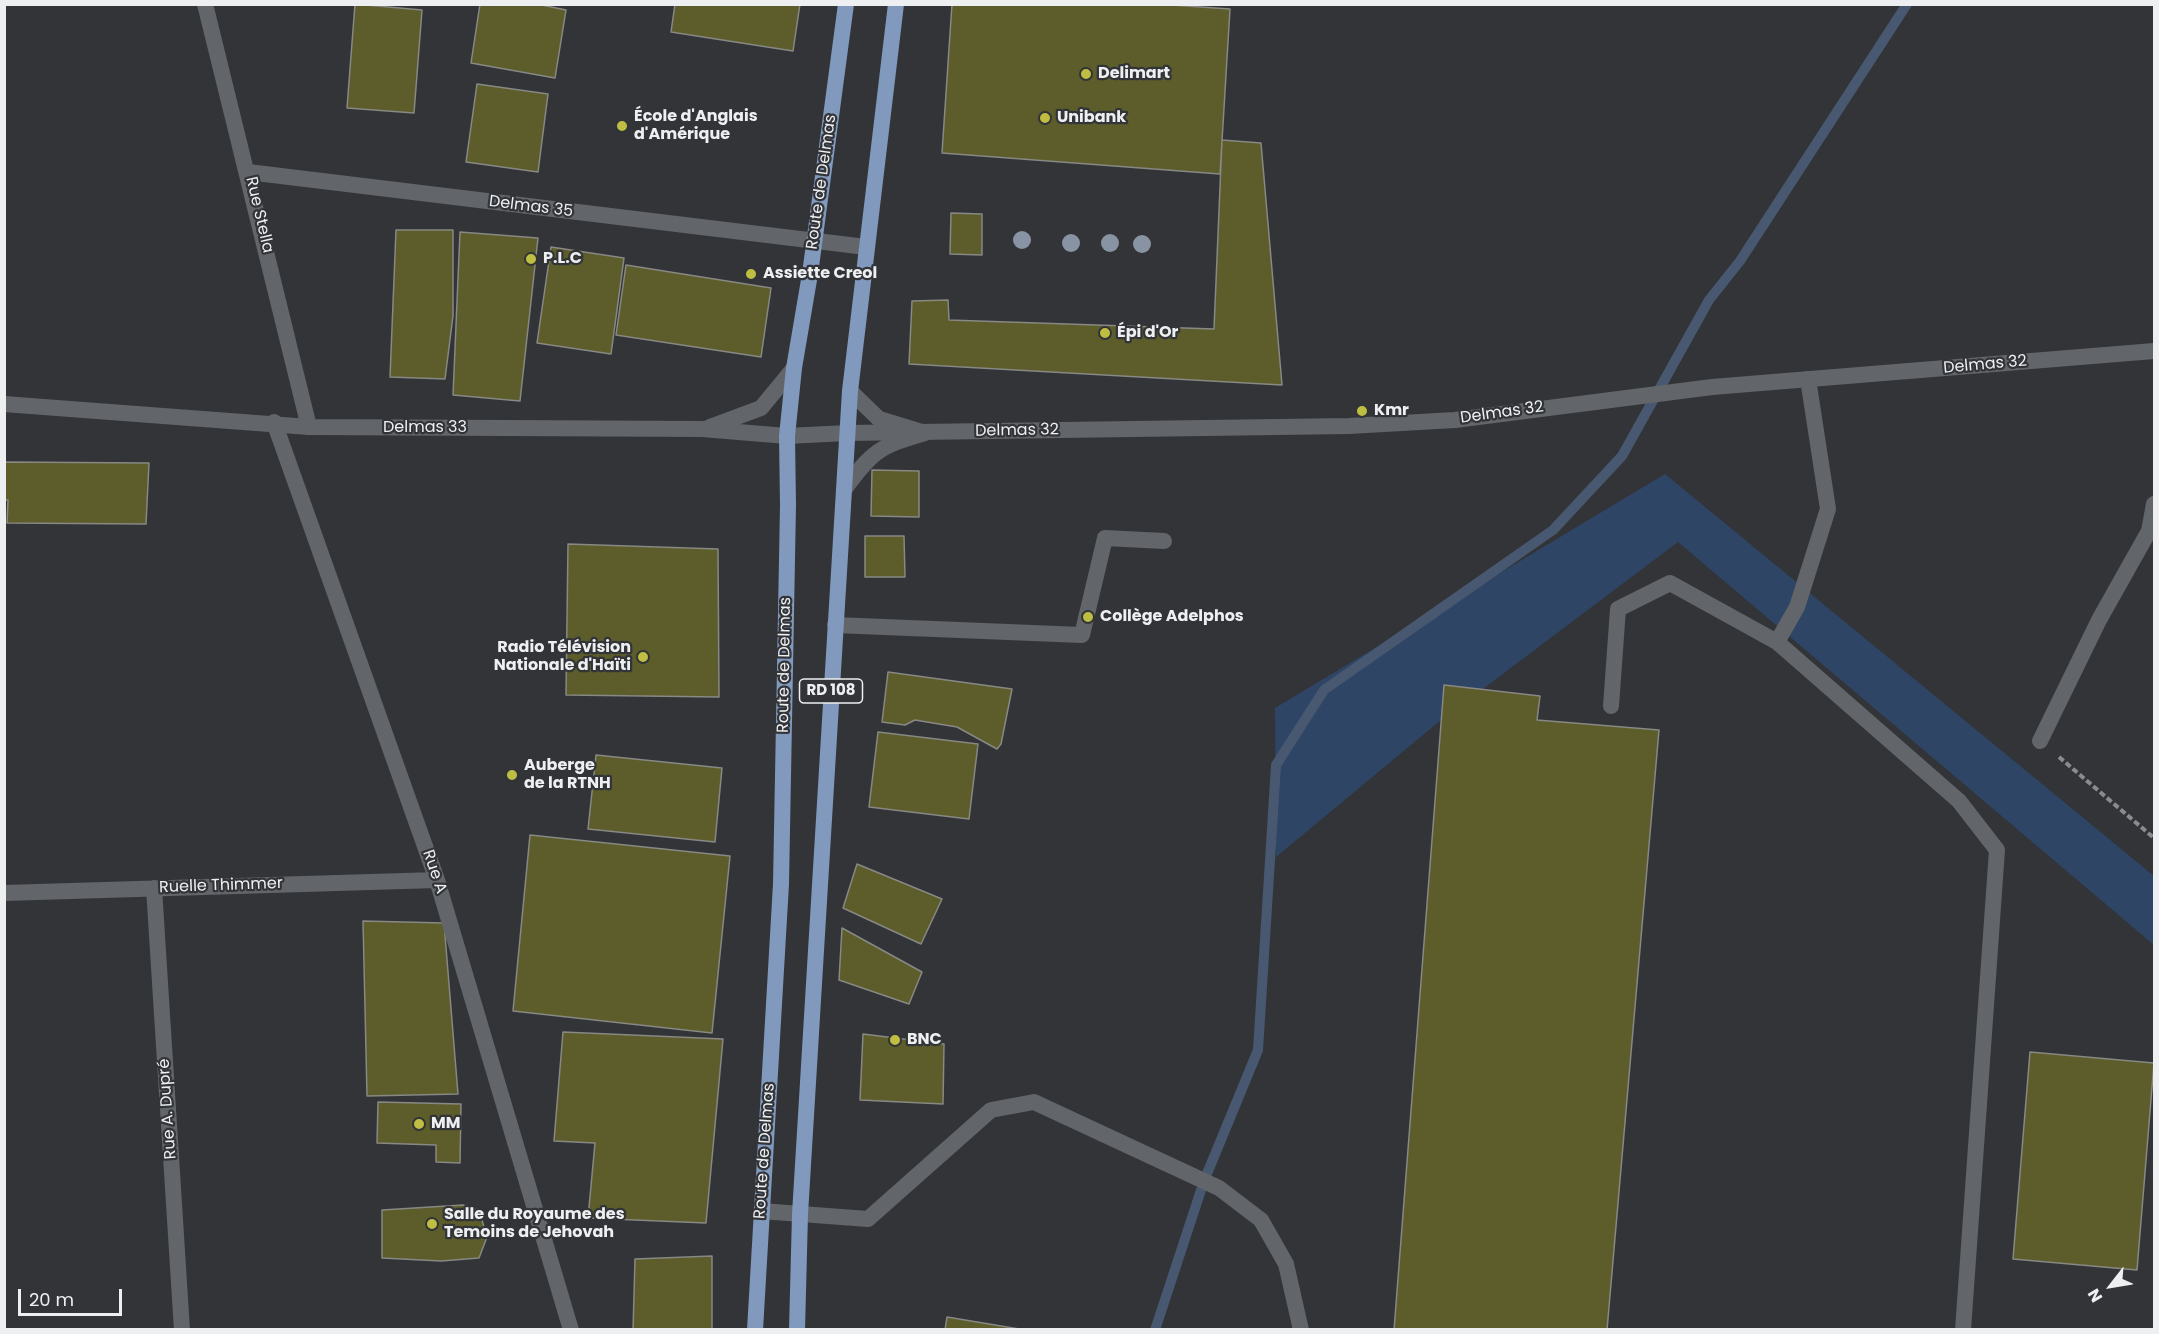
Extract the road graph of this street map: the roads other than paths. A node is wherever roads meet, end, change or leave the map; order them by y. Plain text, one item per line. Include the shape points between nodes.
1 (205, 4) edge
2 (846, 4) edge
3 (896, 4) edge
4 (248, 172) junction
5 (814, 241) junction
6 (866, 247) junction
7 (2154, 351) edge
8 (794, 368) junction
9 (1808, 380) junction
10 (850, 391) junction
11 (4, 404) edge
12 (274, 423) junction
13 (309, 427) junction
14 (702, 429) junction
15 (925, 433) junction
16 (847, 434) junction
17 (787, 436) junction
18 (844, 490) junction
19 (2154, 504) edge
20 (1164, 541) dead end
21 (835, 625) junction
22 (1777, 642) junction
23 (1611, 706) dead end
24 (2040, 741) road end
25 (437, 880) junction
26 (154, 888) junction
27 (4, 893) edge
28 (761, 1211) junction
29 (800, 1214) junction
30 (182, 1329) edge
31 (571, 1329) edge
32 (755, 1329) edge
33 (797, 1329) edge
34 (1301, 1329) edge
35 (1963, 1329) edge

1 - 4 street, Rue Stella
2 - 5 main road, Route de Delmas / RD 108
3 - 6 main road, RD 108
4 - 5 street, Delmas 35
4 - 13 street, Rue Stella
5 - 6 street, Delmas 35
5 - 8 main road, Route de Delmas / RD 108
6 - 10 main road, RD 108
7 - 9 street, Delmas 32
8 - 14 street via 761,408
8 - 17 main road, Route de Delmas / RD 108
9 - 15 street, Delmas 32 via 1712,387 1455,420 1349,426
9 - 22 street via 1828,509 1797,607
10 - 15 street via 879,419
10 - 16 main road, RD 108
11 - 12 street, Delmas 33
12 - 13 street, Delmas 33
12 - 25 street, Rue A
13 - 14 street, Delmas 33
14 - 17 street, Delmas 33
15 - 16 street, Delmas 32
15 - 18 street via 882,447 867,459
16 - 17 street, Delmas 33
16 - 18 main road, RD 108
17 - 28 main road, Route de Delmas / RD 108 via 781,884
18 - 21 main road, RD 108
19 - 24 street via 2149,531 2099,620
20 - 21 street via 1106,538 1082,635
21 - 29 main road, RD 108
22 - 23 street via 1670,583 1618,609
22 - 35 street via 1959,801 1997,850
25 - 26 street, Ruelle Thimmer
25 - 31 street, Rue A
26 - 27 street, Ruelle Thimmer
26 - 30 street, Rue A. Dupré
28 - 29 street
28 - 32 main road, Route de Delmas / RD 108
29 - 33 main road, RD 108
29 - 34 street via 868,1219 991,1110 1034,1102 1219,1188 1261,1220 1286,1264

